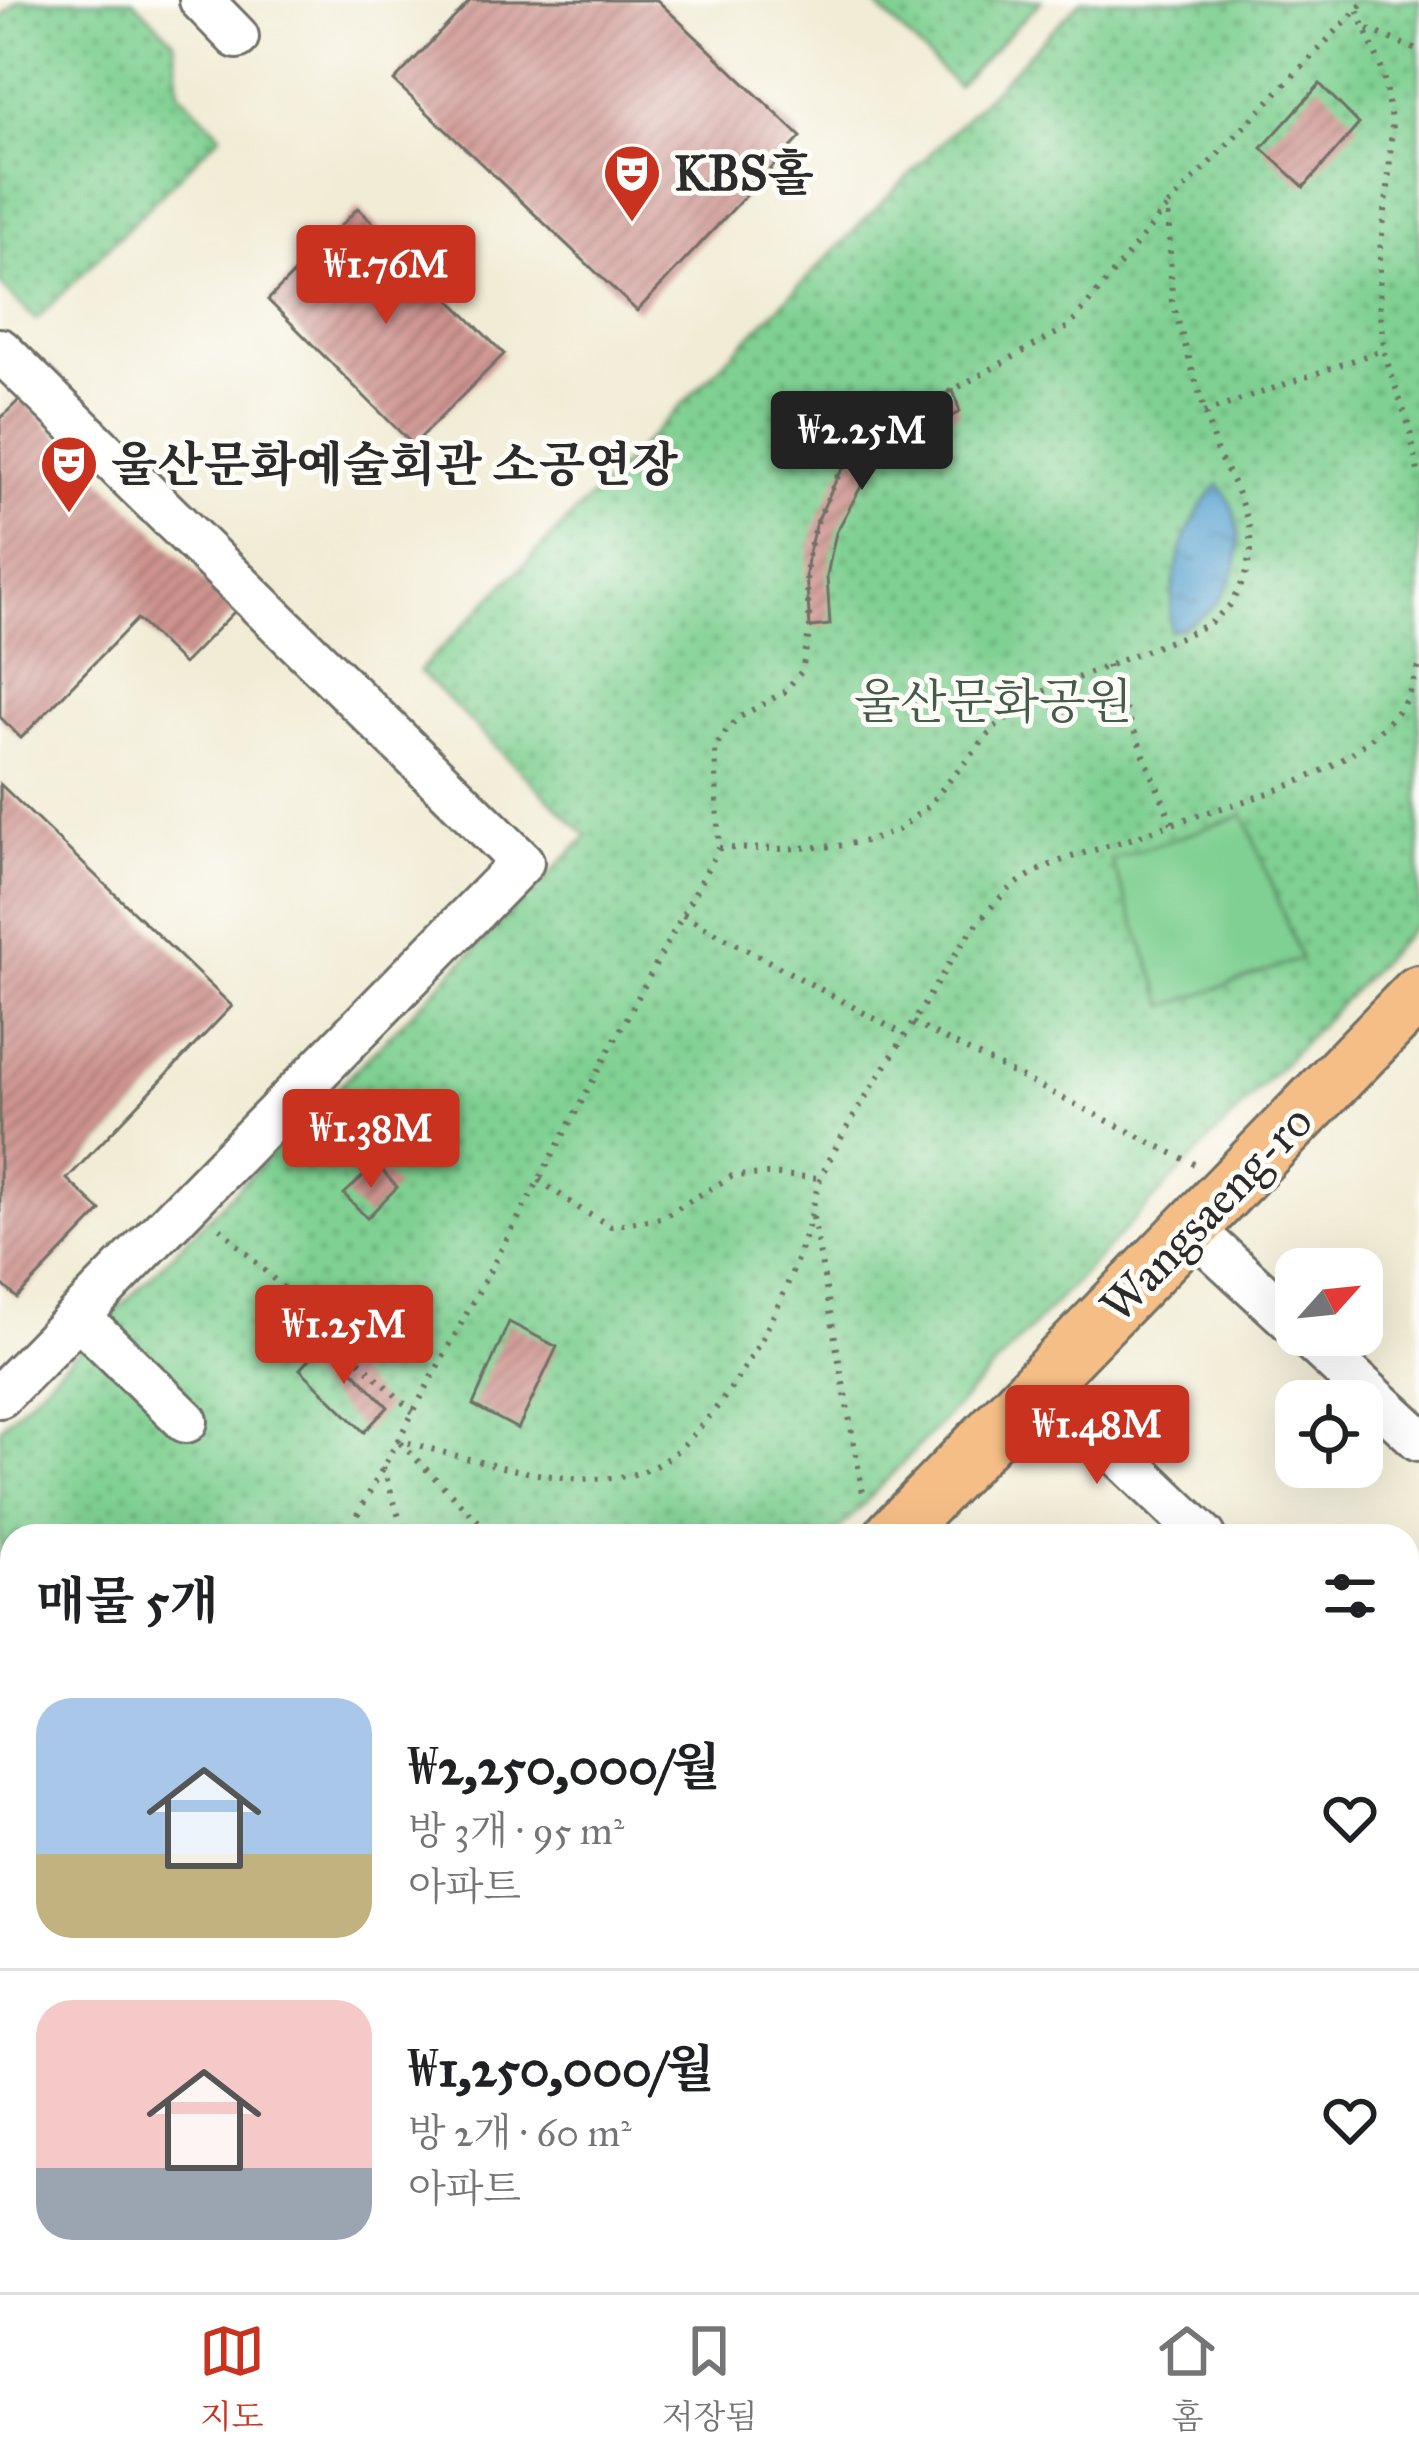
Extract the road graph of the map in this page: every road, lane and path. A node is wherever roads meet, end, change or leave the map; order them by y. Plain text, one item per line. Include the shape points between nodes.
1 (201, 0) edge
2 (1366, 0) edge
3 (1357, 9) junction
4 (1365, 27) junction
5 (237, 37) dead end
6 (1419, 51) edge
7 (1168, 206) junction
8 (0, 350) edge
9 (1385, 350) junction
10 (1204, 413) junction
11 (1416, 446) edge
12 (1419, 476) edge
13 (1107, 665) junction
14 (1419, 668) edge
15 (1172, 824) junction
16 (719, 848) junction
17 (683, 915) junction
18 (1419, 993) edge
19 (913, 1023) junction
20 (905, 1035) junction
21 (820, 1178) junction
22 (539, 1180) junction
23 (1234, 1185) junction
24 (192, 1200) junction
25 (812, 1213) junction
26 (1192, 1229) junction
27 (1275, 1306) edge
28 (78, 1316) junction
29 (1332, 1356) edge
30 (1042, 1382) junction
31 (0, 1396) edge
32 (413, 1412) junction
33 (186, 1420) dead end
34 (1412, 1420) edge
35 (398, 1440) junction
36 (383, 1467) junction
37 (352, 1524) edge
38 (401, 1524) edge
39 (481, 1524) edge
40 (879, 1524) edge
41 (1191, 1524) edge

1 - 5 street
2 - 3 path
3 - 4 path
3 - 7 path
4 - 6 path
4 - 9 path via 1392,125 1380,250
7 - 10 path via 1172,301
7 - 16 path via 1070,326 902,413 838,476 809,551 802,671 784,692 740,717 715,748
8 - 24 street via 522,862
9 - 10 path
9 - 11 path
10 - 13 path via 1249,524 1244,580 1209,624
11 - 12 path
13 - 15 path
13 - 16 path via 1042,692 995,727 898,830 837,846
14 - 15 path via 1403,705 1346,759 1307,781
15 - 19 path via 1020,880 985,913
16 - 17 path
17 - 20 path
17 - 22 path
18 - 23 main road, Wangsaeng-ro
19 - 20 path
19 - 23 path
20 - 21 path
21 - 22 path via 732,1176 661,1218 611,1226
21 - 25 path
22 - 32 path
23 - 26 main road, Wangsaeng-ro
24 - 28 street
24 - 32 path
25 - 35 path via 760,1345 736,1386 671,1457 638,1473 587,1479
25 - 40 path
26 - 27 street
26 - 30 main road, Wangsaeng-ro
28 - 31 street
28 - 33 street
29 - 34 street
30 - 40 main road, Wangsaeng-ro
30 - 41 street
32 - 35 path
35 - 36 path
35 - 39 path
36 - 37 path
36 - 38 path

